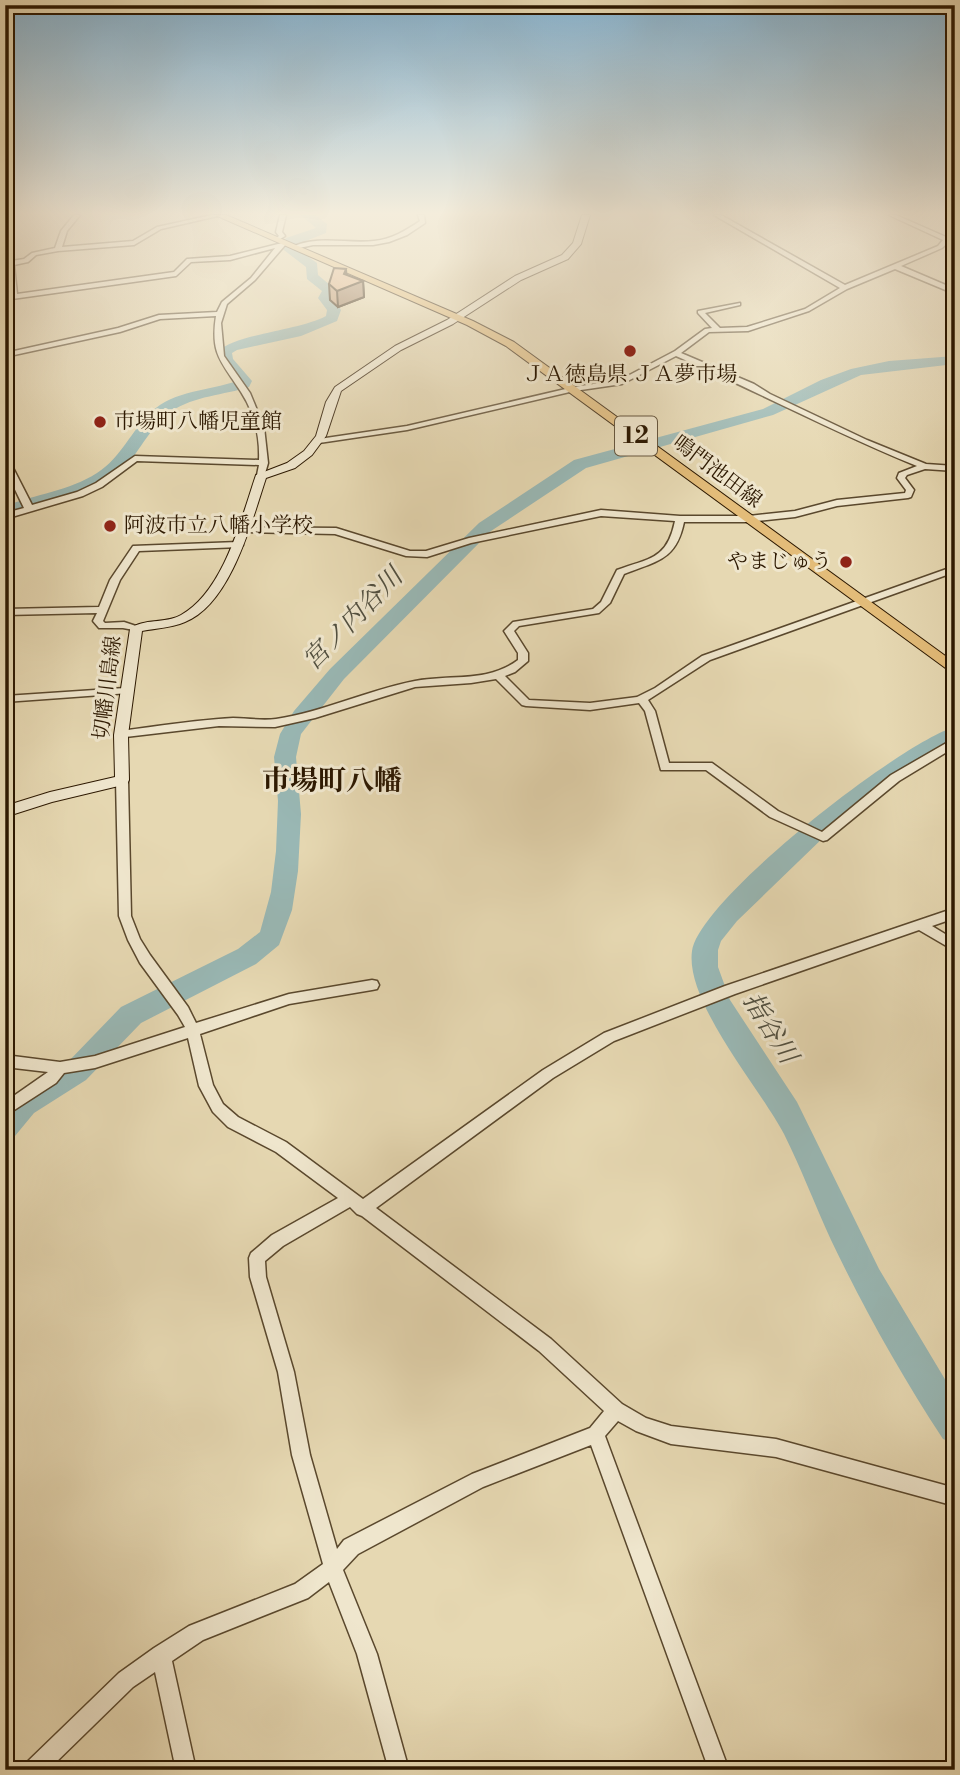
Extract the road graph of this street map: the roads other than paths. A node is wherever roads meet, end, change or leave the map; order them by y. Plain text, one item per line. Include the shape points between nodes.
1 (229, 298) edge
2 (412, 298) edge
3 (486, 298) edge
4 (828, 298) edge
5 (738, 304) dead end
6 (220, 314) junction
7 (457, 317) junction
8 (717, 329) junction
9 (679, 351) dead end
10 (5, 355) edge
11 (574, 389) junction
12 (319, 440) junction
13 (5, 460) edge
14 (925, 466) junction
15 (263, 469) junction
16 (955, 469) edge
17 (28, 508) junction
18 (5, 516) edge
19 (680, 519) junction
20 (749, 519) junction
21 (243, 529) junction
22 (237, 545) junction
23 (955, 569) edge
24 (860, 601) junction
25 (100, 610) junction
26 (5, 612) edge
27 (136, 629) junction
28 (955, 670) edge
29 (498, 675) junction
30 (125, 691) junction
31 (5, 699) edge
32 (642, 700) junction
33 (121, 735) junction
34 (955, 742) edge
35 (122, 780) junction
36 (5, 812) edge
37 (955, 913) edge
38 (921, 925) junction
39 (955, 946) edge
40 (373, 985) dead end
41 (192, 1028) junction
42 (5, 1061) edge
43 (65, 1067) junction
44 (5, 1110) edge
45 (355, 1204) junction
46 (616, 1410) junction
47 (596, 1434) junction
48 (955, 1497) edge
49 (333, 1568) junction
50 (161, 1655) junction
51 (33, 1770) edge
52 (186, 1770) edge
53 (399, 1770) edge
54 (719, 1770) edge

1 - 6 street
2 - 7 main road, 鳴門池田線 / 12
3 - 7 main road
4 - 8 street via 807,310 748,329
5 - 8 street via 700,312
6 - 10 street via 159,317
6 - 15 street via 221,359 253,406
7 - 11 main road, 鳴門池田線 / 12 via 510,344
7 - 12 main road via 398,348 338,389
8 - 9 street via 706,330
11 - 12 street via 407,428
11 - 14 street via 622,382 676,353
11 - 20 main road, 鳴門池田線 / 12
12 - 15 main road via 288,468
13 - 17 street
14 - 16 street
14 - 20 street via 903,473 908,495
15 - 17 street via 135,458 80,494
15 - 21 main road, 切幡川島線
17 - 18 street
19 - 20 street
19 - 21 street via 601,513 427,554 409,554 336,531
19 - 29 street via 673,547 620,572 596,611 516,624 509,631 523,653 523,662
20 - 24 main road, 鳴門池田線 / 12
21 - 22 main road, 切幡川島線
22 - 25 street via 136,548
22 - 27 main road, 切幡川島線 via 223,576 199,608 185,618
23 - 24 street
24 - 28 main road, 鳴門池田線 / 12
24 - 32 street via 688,666
25 - 26 street
25 - 27 street via 102,626
27 - 30 main road, 切幡川島線
29 - 32 street via 526,703 629,704
29 - 33 street via 415,684 334,710 271,723 189,725
30 - 31 street
30 - 33 main road, 切幡川島線
32 - 34 street via 650,711 665,767 708,766 774,814 822,837 895,778
33 - 35 main road, 切幡川島線
35 - 36 main road
35 - 41 street via 125,916 145,959
37 - 38 street
38 - 39 street
38 - 45 street via 609,1037 573,1056
40 - 41 street via 289,999
41 - 43 street via 95,1062
41 - 45 street via 206,1086 218,1108 233,1122 292,1155
42 - 43 street
43 - 44 street
45 - 46 street via 545,1345
45 - 49 street via 266,1247 257,1258 301,1455
46 - 47 street
46 - 48 street via 671,1436 776,1448
47 - 49 street via 456,1492 351,1547
47 - 54 street
49 - 50 street via 301,1591 196,1633
49 - 53 street via 367,1654
50 - 51 street via 126,1679
50 - 52 street

